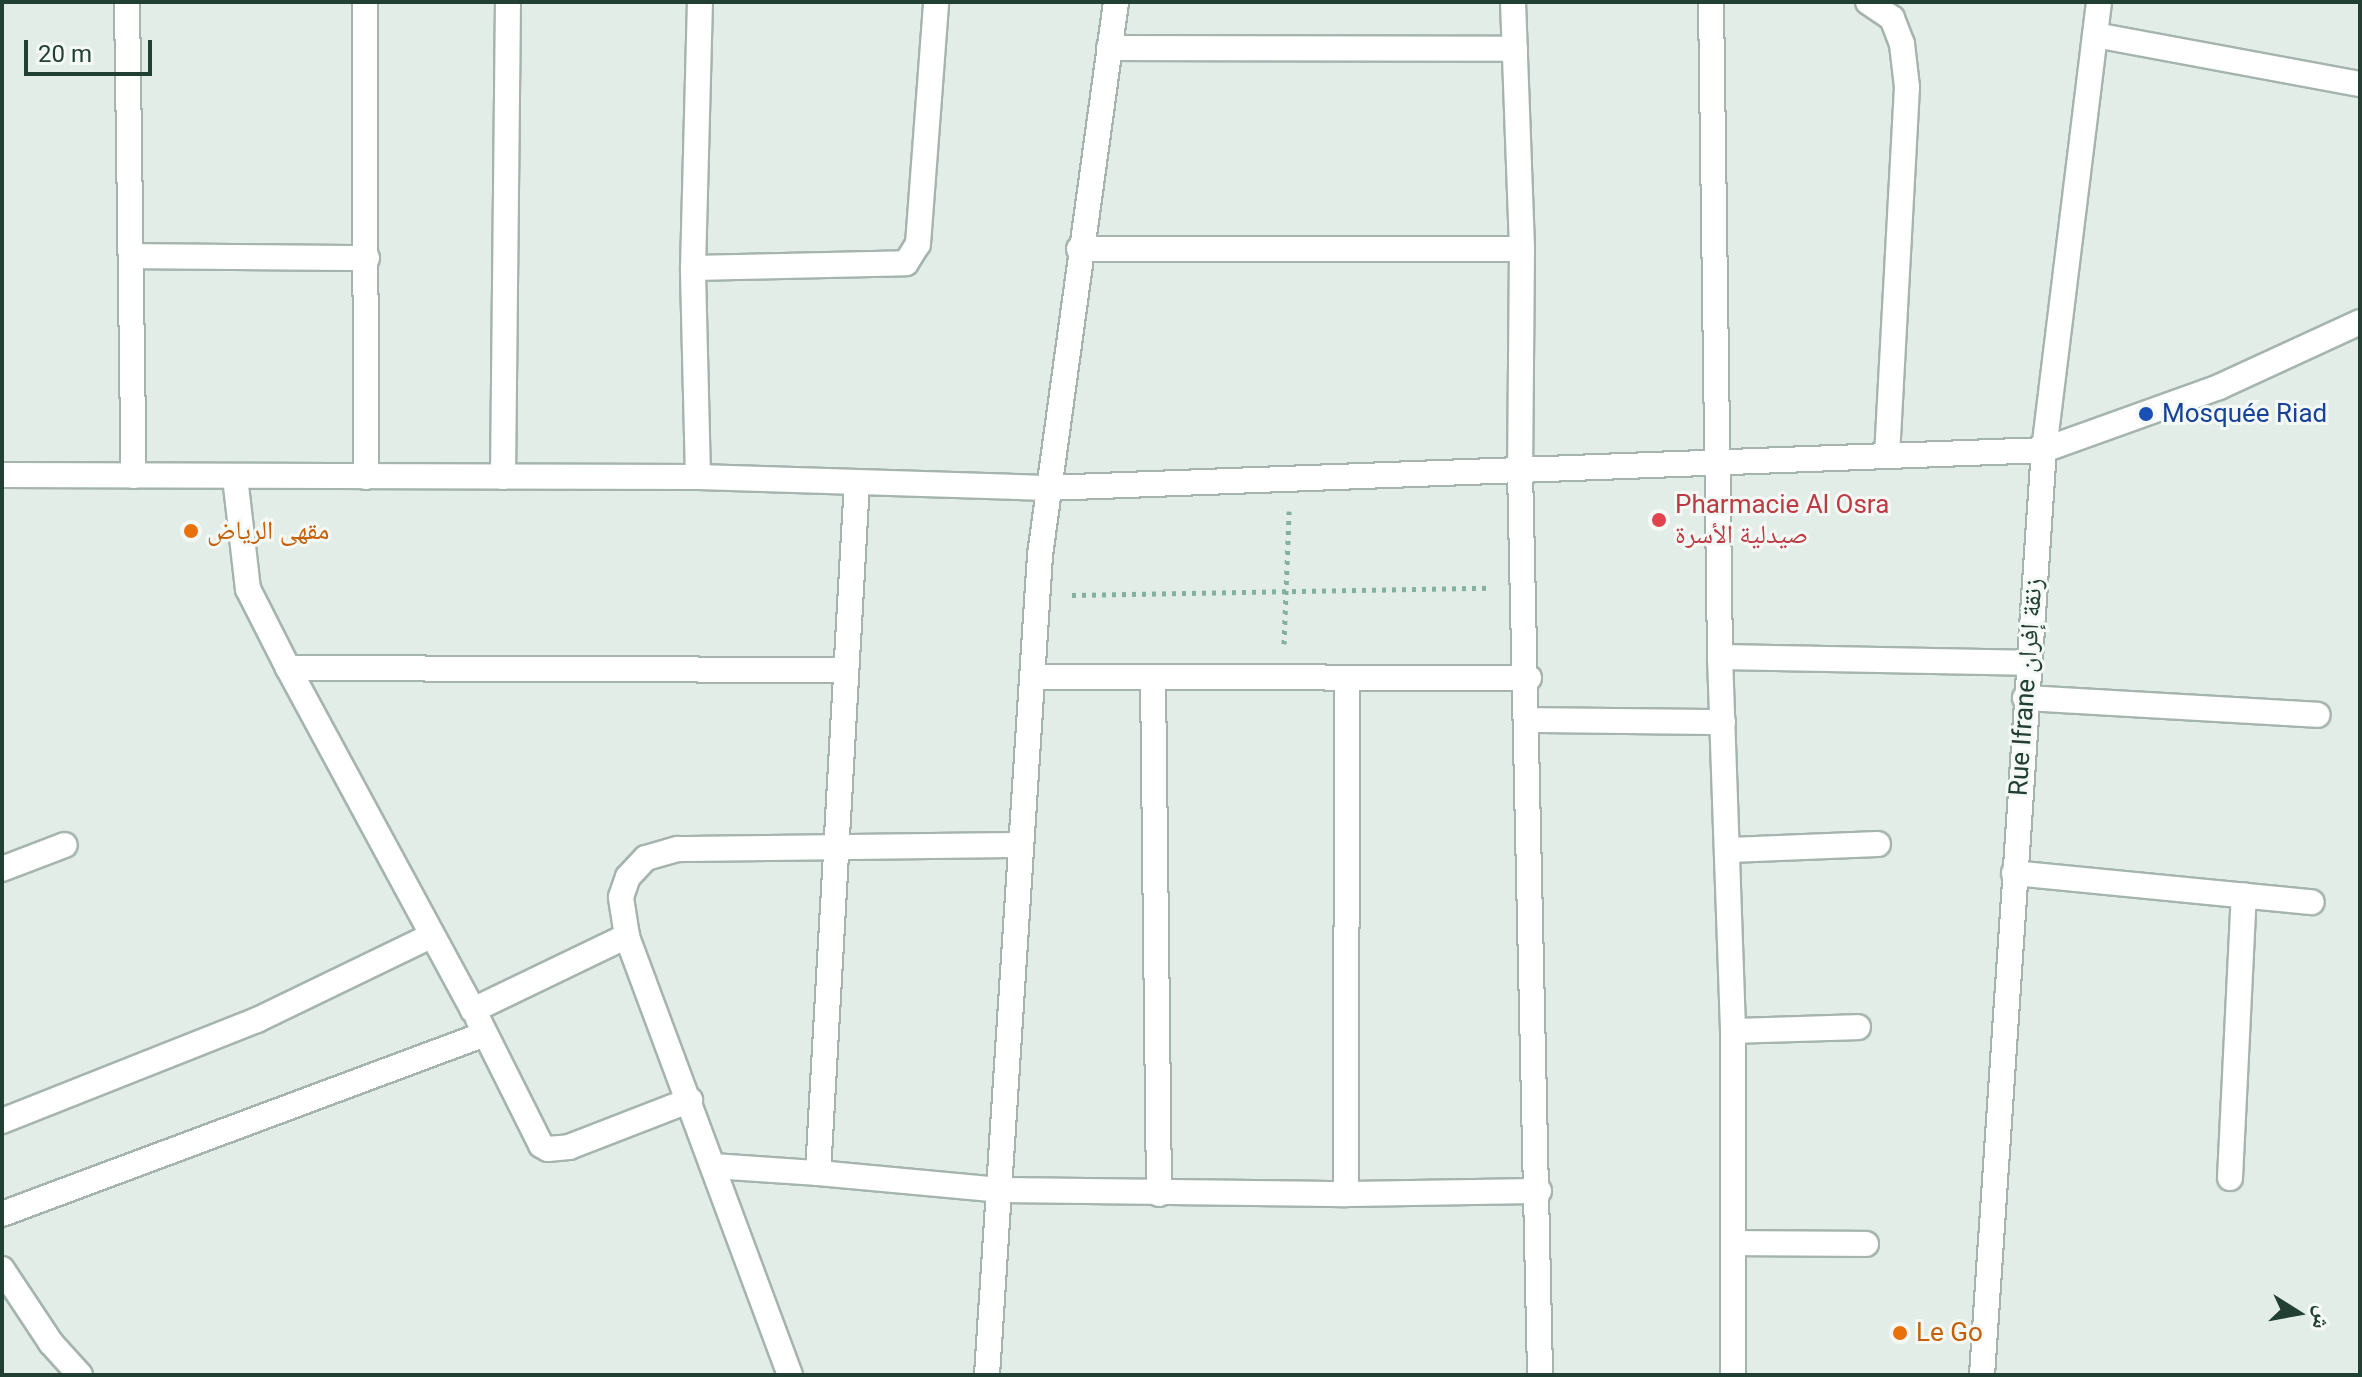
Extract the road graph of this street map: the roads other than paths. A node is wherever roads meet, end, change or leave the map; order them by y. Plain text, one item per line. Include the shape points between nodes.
1 (127, 2) edge
2 (365, 2) edge
3 (508, 2) edge
4 (700, 2) edge
5 (936, 2) edge
6 (1116, 2) edge
7 (1513, 2) edge
8 (1711, 2) edge
9 (1868, 2) edge
10 (2099, 2) edge
11 (2095, 35) junction
12 (1109, 48) junction
13 (1515, 49) junction
14 (2360, 84) edge
15 (1079, 249) junction
16 (1522, 249) junction
17 (131, 256) junction
18 (367, 258) junction
19 (693, 268) junction
20 (2360, 322) edge
21 (2044, 450) junction
22 (1887, 453) junction
23 (1718, 459) junction
24 (1520, 470) junction
25 (2, 475) edge
26 (134, 476) junction
27 (235, 477) junction
28 (366, 477) junction
29 (503, 477) junction
30 (698, 477) junction
31 (857, 482) junction
32 (1047, 488) junction
33 (1720, 657) junction
34 (2026, 663) junction
35 (288, 668) junction
36 (846, 670) junction
37 (1032, 677) junction
38 (1153, 678) junction
39 (1347, 678) junction
40 (1529, 678) junction
41 (2025, 698) junction
42 (2318, 715) dead end
43 (1529, 720) junction
44 (1723, 722) junction
45 (1878, 844) dead end
46 (65, 845) dead end
47 (837, 845) junction
48 (1021, 845) junction
49 (1730, 850) junction
50 (2, 869) edge
51 (2014, 873) junction
52 (2244, 895) junction
53 (2312, 902) dead end
54 (431, 936) junction
55 (627, 936) junction
56 (473, 1010) junction
57 (1858, 1027) dead end
58 (1733, 1031) junction
59 (485, 1034) junction
60 (690, 1100) junction
61 (2, 1121) edge
62 (714, 1166) junction
63 (818, 1173) junction
64 (2230, 1178) dead end
65 (1002, 1190) junction
66 (1539, 1191) junction
67 (1159, 1194) junction
68 (1346, 1194) junction
69 (2, 1214) edge
70 (1736, 1243) junction
71 (1866, 1244) dead end
72 (2, 1269) edge
73 (80, 1375) edge
74 (790, 1375) edge
75 (987, 1375) edge
76 (1540, 1375) edge
77 (1733, 1375) edge
78 (1982, 1375) edge

1 - 17 street
2 - 18 street
3 - 29 street
4 - 19 street
5 - 19 street via 918,244 906,263
6 - 12 street
7 - 13 street
8 - 23 street
9 - 22 street via 1892,18 1902,44 1907,87
10 - 11 street, Rue Ifrane زنقة إفران
11 - 14 street
11 - 21 street, Rue Ifrane زنقة إفران
12 - 13 street
12 - 15 street
13 - 16 street
15 - 16 street
15 - 32 street
16 - 24 street
17 - 18 street
17 - 26 street
18 - 28 street
19 - 30 street
20 - 21 street via 2219,387
21 - 22 street
21 - 34 street, Rue Ifrane زنقة إفران
22 - 23 street
23 - 24 street
23 - 33 street
24 - 32 street
24 - 40 street
25 - 26 street
26 - 27 street
27 - 28 street
27 - 35 street via 248,589
28 - 29 street
29 - 30 street
30 - 31 street
31 - 32 street
31 - 36 street
32 - 37 street
33 - 34 street
33 - 44 street
34 - 41 street, Rue Ifrane زنقة إفران
35 - 36 street
35 - 54 street
36 - 47 street
37 - 38 street
37 - 48 street
38 - 39 street
38 - 67 street
39 - 40 street
39 - 68 street
40 - 43 street
41 - 42 street
41 - 51 street, Rue Ifrane زنقة إفران
43 - 44 street
43 - 66 street
44 - 49 street
45 - 49 street
46 - 50 street
47 - 48 street
47 - 55 street via 678,849 646,858 628,877 621,897
47 - 63 street
48 - 65 street
49 - 58 street
51 - 52 street
51 - 78 street, Rue Ifrane زنقة إفران
52 - 53 street
52 - 64 street
54 - 56 street
54 - 61 street via 257,1020
55 - 56 street
55 - 60 street
56 - 59 street
57 - 58 street
58 - 70 street
59 - 60 street via 541,1145 548,1149 569,1147
59 - 69 street
60 - 62 street
62 - 63 street
62 - 74 street
63 - 65 street
65 - 67 street
65 - 75 street
66 - 68 street
66 - 76 street
67 - 68 street
70 - 71 street
70 - 77 street
72 - 73 street via 33,1318

